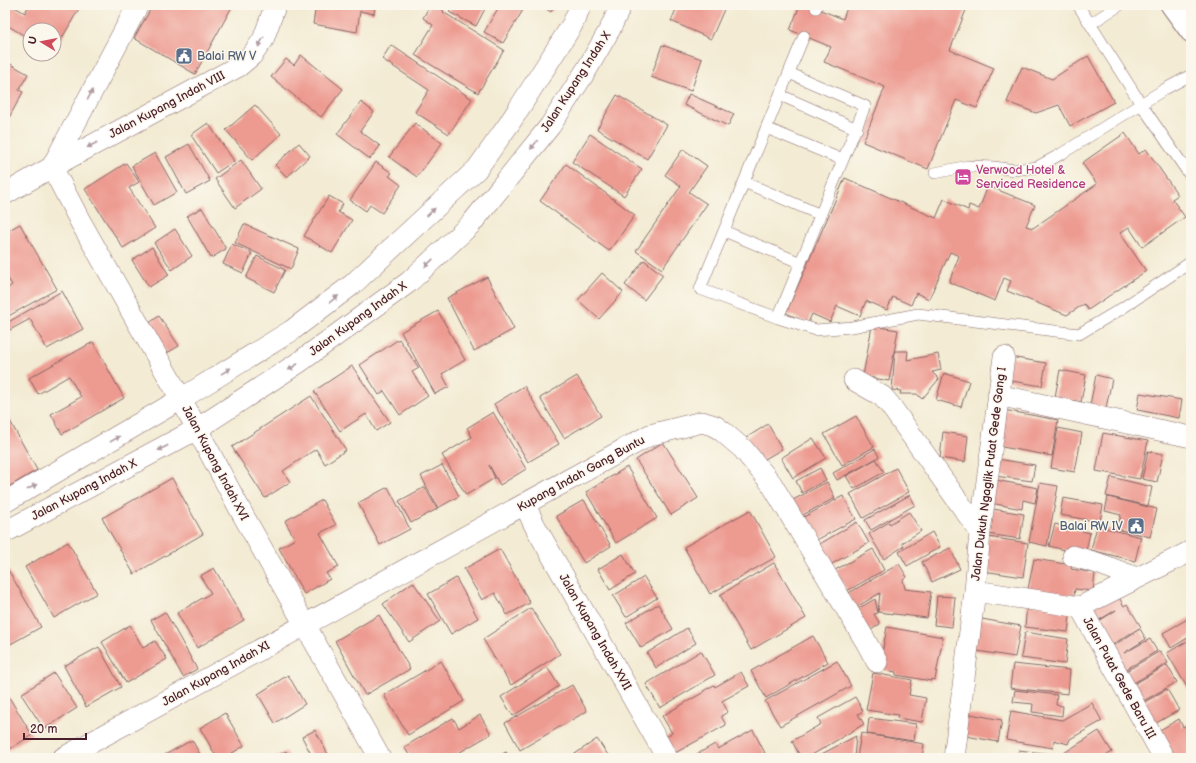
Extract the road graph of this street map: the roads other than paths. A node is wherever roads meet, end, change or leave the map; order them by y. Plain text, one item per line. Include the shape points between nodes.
1 (138, 5) edge
2 (274, 5) edge
3 (581, 5) edge
4 (621, 5) edge
5 (1078, 5) edge
6 (1120, 5) edge
7 (1172, 5) edge
8 (1090, 24) junction
9 (1191, 31) edge
10 (804, 36) dead end
11 (789, 73) junction
12 (1191, 75) edge
13 (780, 95) junction
14 (1141, 104) junction
15 (766, 128) junction
16 (856, 129) junction
17 (843, 160) junction
18 (52, 167) junction
19 (935, 172) dead end
20 (1191, 177) edge
21 (466, 180) junction
22 (744, 182) junction
23 (5, 194) edge
24 (487, 205) junction
25 (821, 215) junction
26 (724, 231) junction
27 (1191, 262) edge
28 (801, 263) junction
29 (778, 318) junction
30 (1004, 357) dead end
31 (854, 380) dead end
32 (998, 395) junction
33 (181, 399) junction
34 (197, 429) junction
35 (1191, 437) edge
36 (70, 465) junction
37 (83, 491) junction
38 (5, 502) edge
39 (525, 505) junction
40 (5, 532) edge
41 (980, 532) junction
42 (1191, 551) edge
43 (1073, 556) dead end
44 (1137, 578) junction
45 (975, 591) junction
46 (1080, 607) junction
47 (306, 625) junction
48 (877, 662) dead end
49 (63, 758) edge
50 (380, 758) edge
51 (667, 758) edge
52 (954, 758) edge
53 (1164, 758) edge

18 -> 1 street
2 -> 18 street, Jalan Kupang Indah VIII via 263,40 252,55 239,66
3 - 21 street via 572,25 509,124 477,169
4 -> 24 street, Jalan Kupang Indah X via 587,69 550,126
5 - 8 lane
6 - 8 lane
7 - 9 street
8 - 14 lane
10 - 11 lane
11 - 13 lane
11 - 16 lane via 865,106
12 - 14 lane
13 - 15 lane
13 - 16 lane
14 - 19 lane via 1037,167 1014,170 968,166
14 - 20 lane
15 - 17 lane
15 - 22 lane
16 - 17 lane
17 - 25 lane
18 - 23 street, Jalan Kupang Indah VIII
18 - 33 street, Jalan Kupang Indah XVI
21 - 24 street
33 -> 21 street via 291,331 353,284
22 - 25 lane
22 - 26 lane
24 -> 34 street, Jalan Kupang Indah X via 471,224 408,282 298,363
25 - 28 lane
26 - 28 lane
26 - 29 lane via 700,289
27 - 29 lane via 1079,334 918,314 852,327 816,330
28 - 29 lane
30 - 32 street, Jalan Dukuh Ngaglik Putat Gede Gang I
31 - 41 street via 886,400
32 - 35 street
32 - 41 street, Jalan Dukuh Ngaglik Putat Gede Gang I
33 - 34 street, Jalan Kupang Indah XVI
36 -> 33 street
34 -> 37 street, Jalan Kupang Indah X
34 - 47 street, Jalan Kupang Indah XVI via 242,515
36 - 37 street
38 -> 36 street
37 - 40 street, Jalan Kupang Indah X
39 - 47 street, Kupang Indah Gang Buntu
39 - 48 street, Kupang Indah Gang Buntu via 643,439 702,422 715,426 743,449 771,483
39 - 51 street, Jalan Kupang Indah XVII
41 - 45 street, Jalan Dukuh Ngaglik Putat Gede Gang I
42 - 44 street
43 - 44 street
44 - 46 street
45 - 46 street, Jalan Putat Gede Baru III
45 - 52 street, Jalan Dukuh Ngaglik Putat Gede Gang I
46 - 53 street, Jalan Putat Gede Baru III
47 - 49 street, Jalan Kupang Indah XI
47 - 50 street, Jalan Kupang Indah XVI

